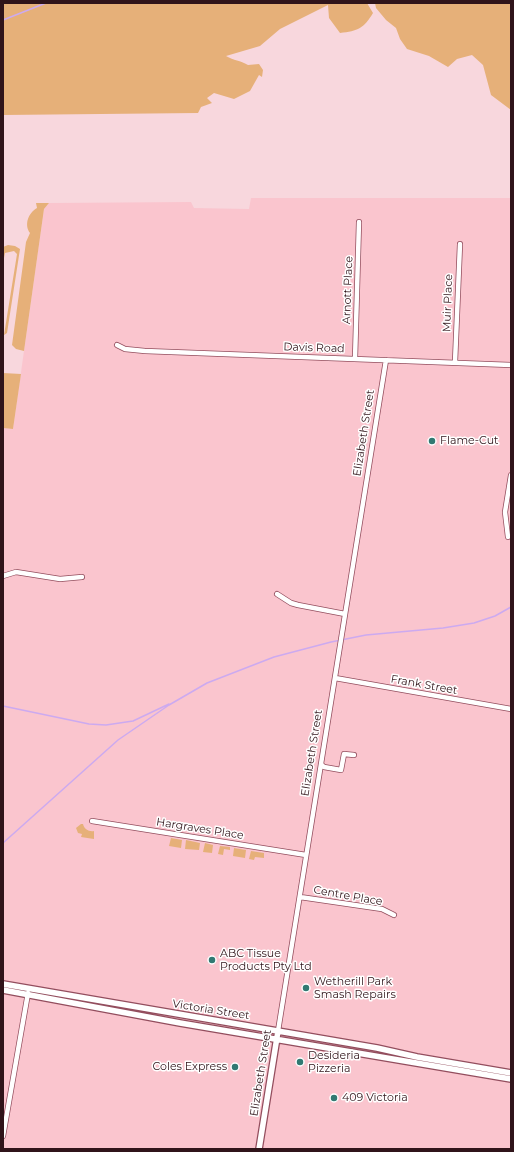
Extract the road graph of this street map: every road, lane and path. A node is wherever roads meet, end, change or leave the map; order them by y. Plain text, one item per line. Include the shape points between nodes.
1 (359, 222) dead end
2 (460, 244) dead end
3 (117, 345) dead end
4 (355, 359) junction
5 (386, 360) junction
6 (455, 362) junction
7 (511, 365) edge
8 (511, 475) edge
9 (508, 537) dead end
10 (3, 576) edge
11 (82, 577) dead end
12 (277, 594) dead end
13 (345, 614) junction
14 (335, 678) junction
15 (511, 709) edge
16 (354, 755) dead end
17 (321, 764) junction
18 (92, 821) dead end
19 (306, 855) junction
20 (300, 897) junction
21 (394, 915) dead end
22 (3, 984) edge
23 (3, 990) edge
24 (29, 992) junction
25 (278, 1031) junction
26 (276, 1039) junction
27 (511, 1073) edge
28 (511, 1079) edge
29 (3, 1136) edge
30 (259, 1149) edge

1 - 4 street, Arnott Place
2 - 6 street, Muir Place
3 - 4 street, Davis Road via 125,349 145,351
4 - 5 street, Davis Road
5 - 6 street, Davis Road
5 - 13 street, Elizabeth Street
6 - 7 street, Davis Road
8 - 9 street via 505,512
10 - 11 street via 16,572 60,579
12 - 13 street via 291,603
13 - 14 street, Elizabeth Street
14 - 15 street, Frank Street
14 - 17 street, Elizabeth Street
16 - 17 street via 344,754 341,770 324,767
17 - 19 street, Elizabeth Street
18 - 19 street, Hargraves Place
19 - 20 street, Elizabeth Street
20 - 21 street, Centre Place via 382,909
20 - 25 street, Elizabeth Street
22 - 24 main road, Victoria Street
23 - 24 main road, Victoria Street
24 - 25 main road, Victoria Street
24 - 26 main road, Victoria Street
24 - 29 street
25 - 26 main road, Elizabeth Street
25 - 27 main road, Victoria Street
26 - 28 main road, Victoria Street
26 - 30 main road, Elizabeth Street

